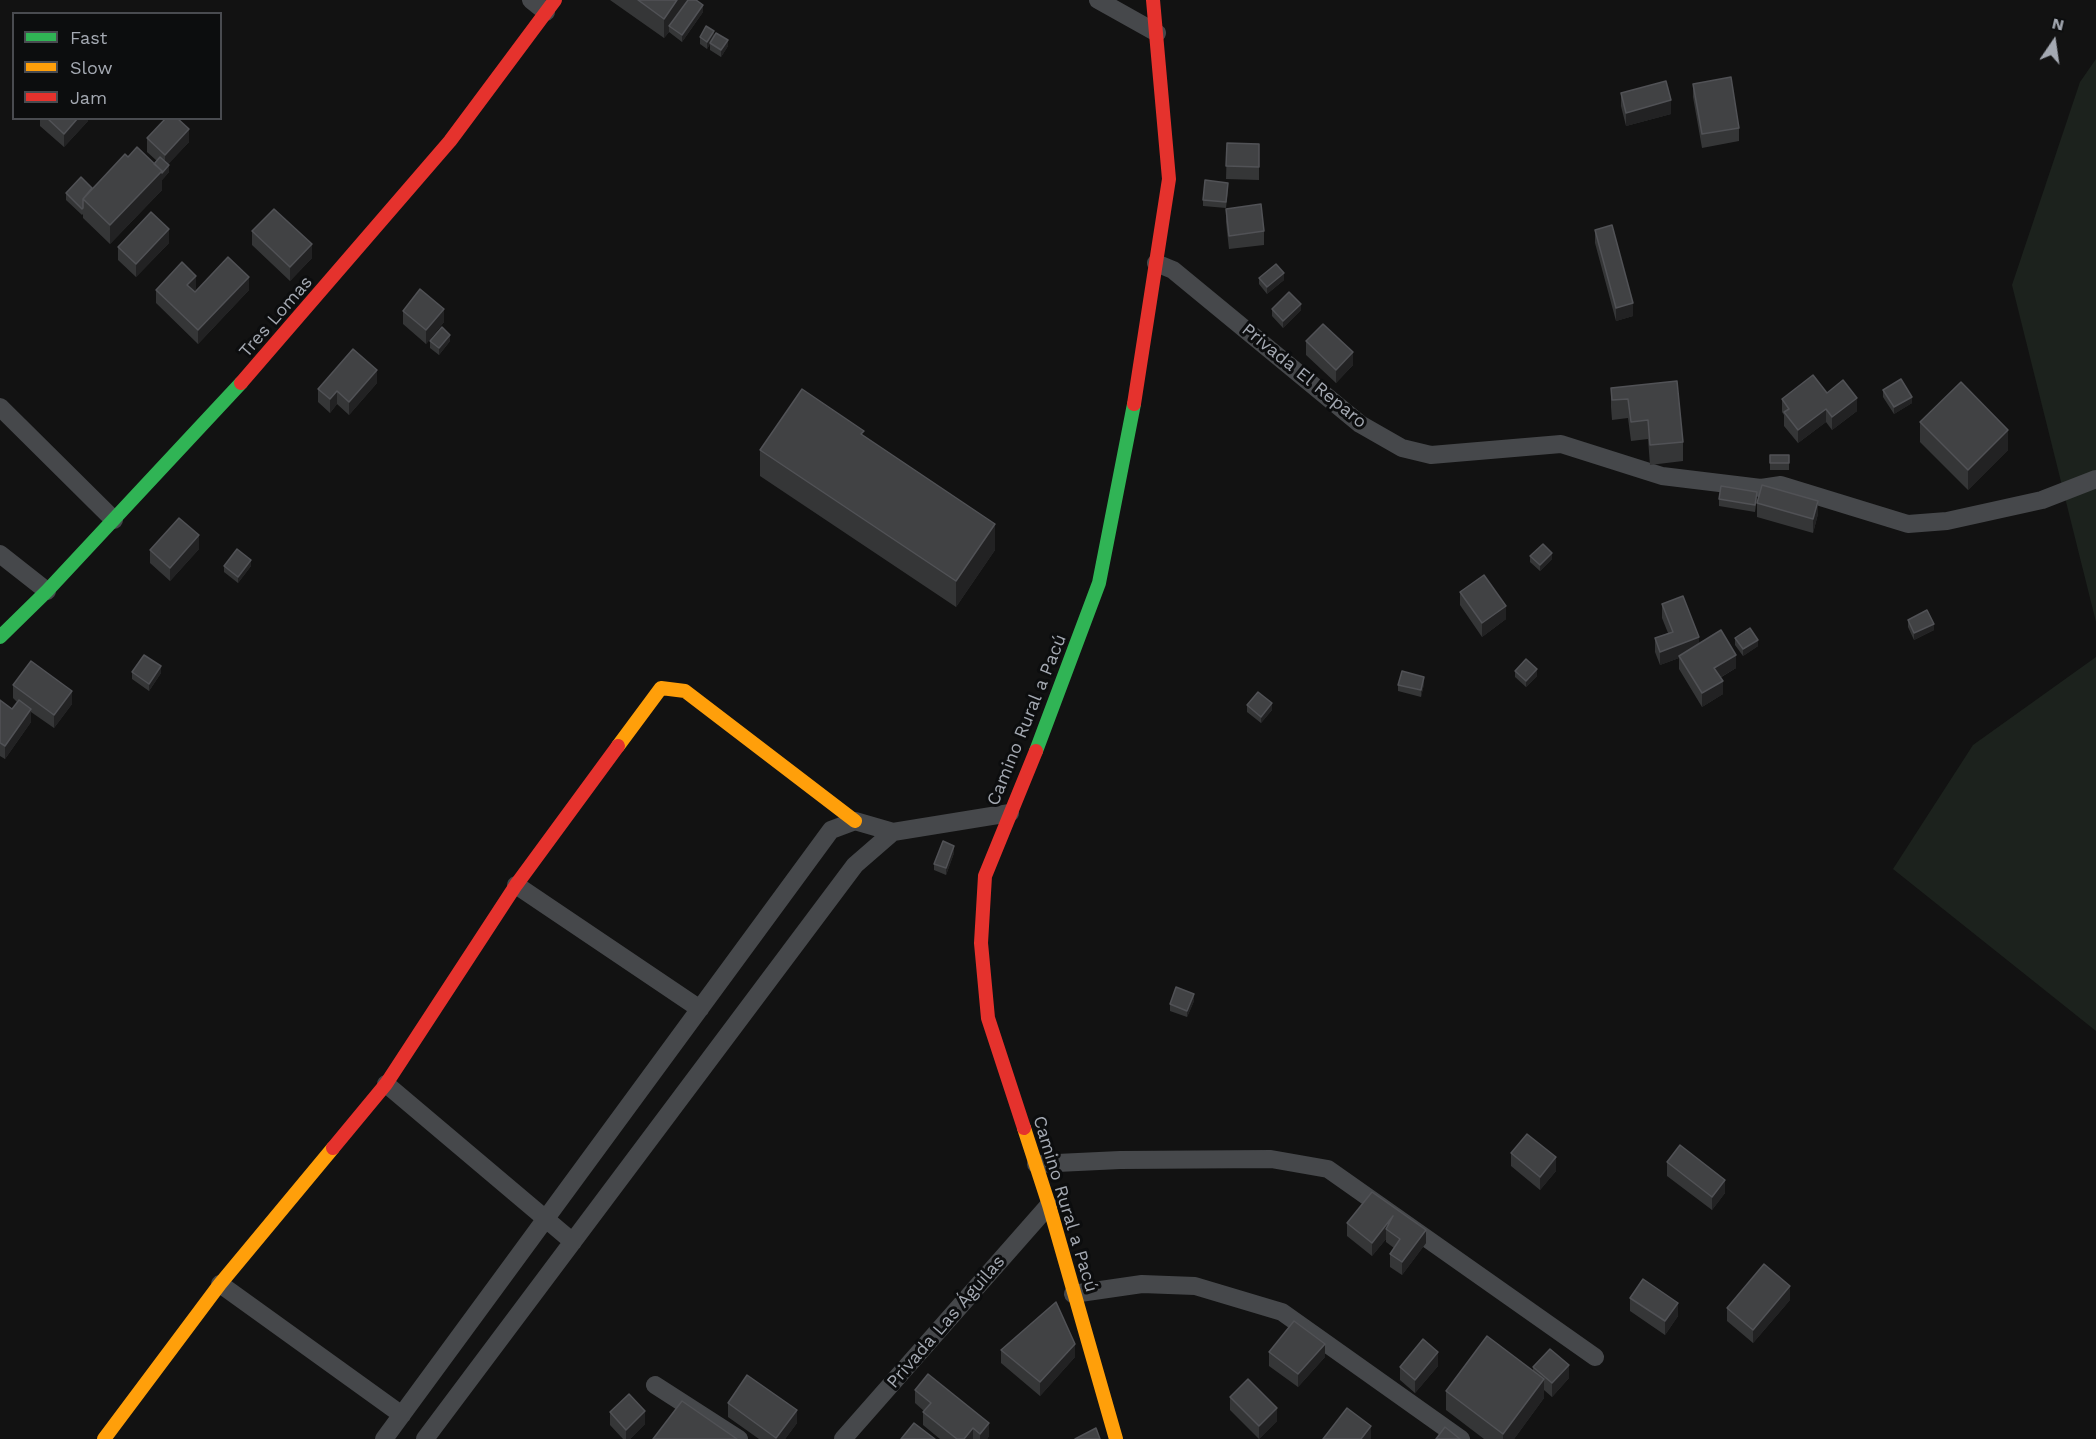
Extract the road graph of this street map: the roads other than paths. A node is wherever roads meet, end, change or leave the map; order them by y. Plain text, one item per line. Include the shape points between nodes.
1 (531, 0) edge
2 (1098, 0) edge
3 (1153, 0) edge
4 (551, 6) edge
5 (1157, 33) junction
6 (1156, 263) junction
7 (0, 407) edge
8 (2096, 479) edge
9 (114, 520) junction
10 (0, 554) edge
11 (47, 591) junction
12 (0, 637) edge
13 (1010, 813) junction
14 (855, 821) junction
15 (892, 832) junction
16 (516, 885) junction
17 (700, 1009) junction
18 (386, 1084) junction
19 (1036, 1164) junction
20 (1049, 1205) junction
21 (545, 1220) junction
22 (573, 1242) junction
23 (220, 1284) junction
24 (1073, 1294) junction
25 (1595, 1357) dead end
26 (655, 1385) dead end
27 (402, 1414) junction
28 (104, 1439) edge
29 (384, 1439) edge
30 (425, 1439) edge
31 (739, 1439) edge
32 (843, 1439) edge
33 (1116, 1439) edge
34 (1461, 1439) edge

1 - 4 street
2 - 5 street
3 - 5 street, Camino Rural a Pacú
4 - 9 street, Tres Lomas via 450,141 265,357
5 - 6 street, Camino Rural a Pacú via 1168,179
6 - 8 street, Privada El Reparo via 1173,270 1360,424 1402,448 1431,455 1561,444 1662,476 1761,488 1781,485 1908,524 2042,500
6 - 13 street, Camino Rural a Pacú via 1100,583
7 - 9 street
9 - 11 street, Tres Lomas
10 - 11 street
11 - 12 street, Tres Lomas
13 - 15 street
13 - 19 street, Camino Rural a Pacú via 985,876 981,943 988,1018
14 - 15 street
14 - 16 street via 685,691 661,688
14 - 17 street via 831,830
15 - 22 street via 855,865
16 - 17 street
16 - 18 street
17 - 21 street
18 - 21 street
18 - 23 street
19 - 20 street, Camino Rural a Pacú
19 - 25 street via 1271,1159 1328,1169
20 - 24 street, Camino Rural a Pacú
20 - 32 street, Privada Las Águilas
21 - 22 street
21 - 27 street
22 - 30 street
23 - 27 street
23 - 28 street
24 - 33 street, Camino Rural a Pacú
24 - 34 street via 1142,1284 1195,1286 1282,1312
26 - 31 street
27 - 29 street

